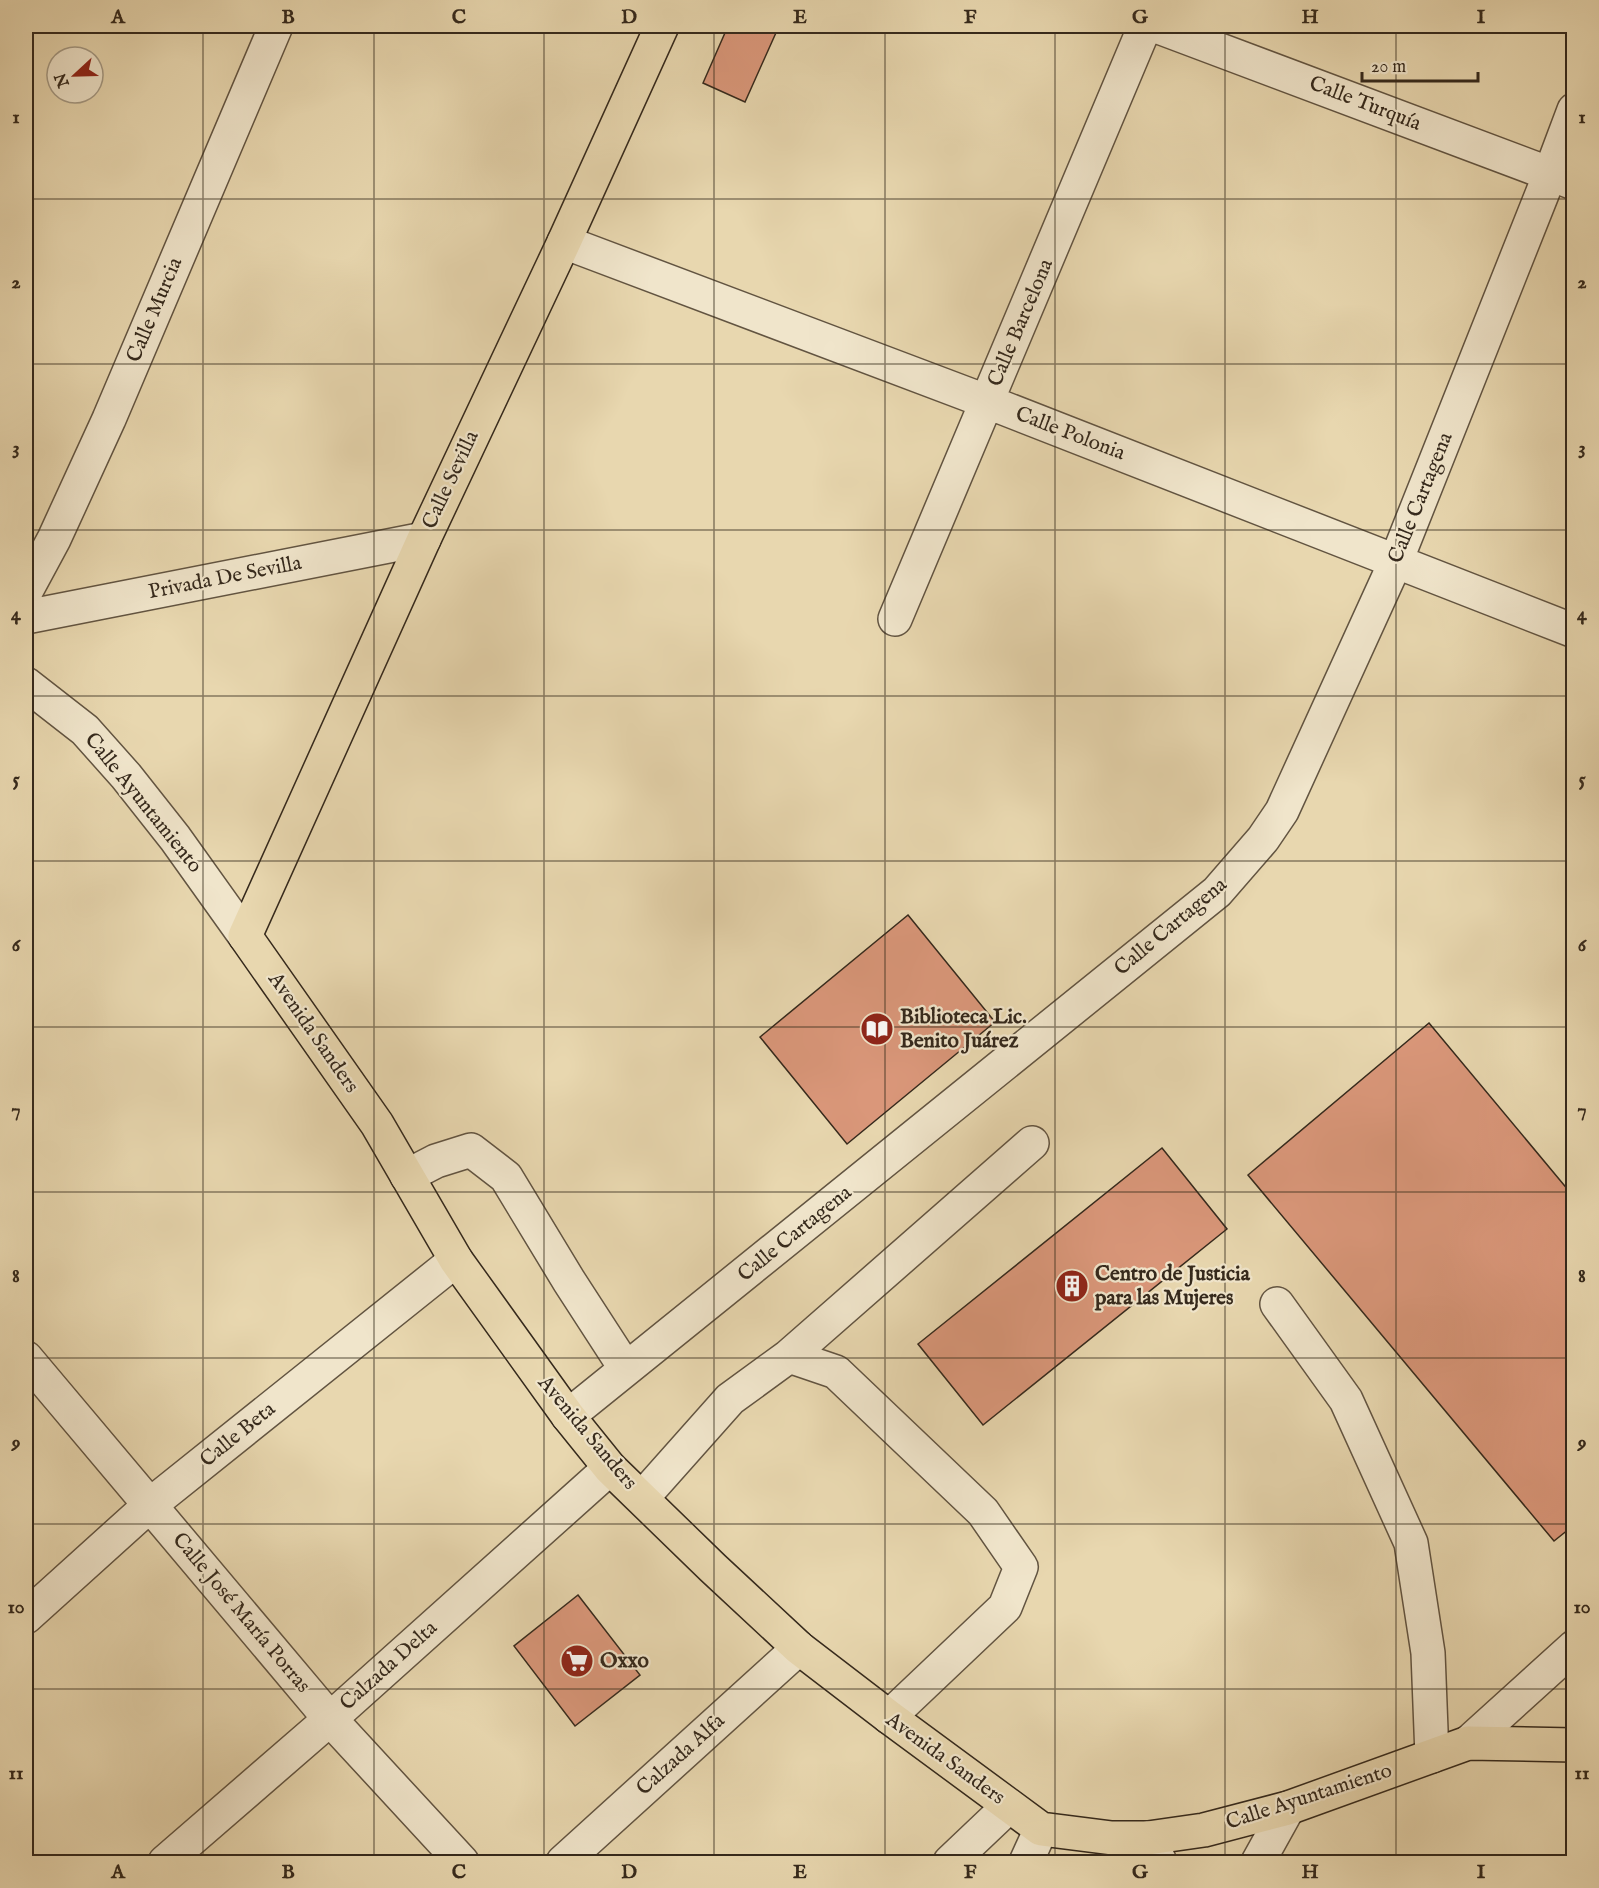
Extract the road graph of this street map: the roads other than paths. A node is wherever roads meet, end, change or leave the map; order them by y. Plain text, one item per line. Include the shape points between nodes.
1 (276, 26) edge
2 (662, 26) edge
3 (1144, 26) edge
4 (1156, 26) edge
5 (1574, 110) edge
6 (1562, 178) edge
7 (564, 242) junction
8 (988, 402) junction
9 (424, 539) junction
10 (1396, 561) junction
11 (26, 591) edge
12 (26, 617) edge
13 (895, 619) dead end
14 (1574, 631) edge
15 (26, 684) edge
16 (245, 936) junction
17 (1032, 1143) dead end
18 (407, 1176) junction
19 (456, 1260) junction
20 (1277, 1304) dead end
21 (789, 1356) junction
22 (26, 1358) edge
23 (626, 1369) junction
24 (568, 1416) junction
25 (610, 1468) junction
26 (642, 1498) junction
27 (150, 1505) junction
28 (26, 1617) edge
29 (1574, 1647) edge
30 (799, 1648) junction
31 (889, 1717) junction
32 (330, 1719) junction
33 (1468, 1743) junction
34 (1574, 1745) edge
35 (1432, 1756) junction
36 (1009, 1806) junction
37 (1288, 1808) junction
38 (1041, 1829) junction
39 (1154, 1850) edge
40 (165, 1863) edge
41 (462, 1863) edge
42 (563, 1863) edge
43 (950, 1863) edge
44 (1026, 1863) edge
45 (1258, 1863) edge

1 - 11 street, Calle Murcia via 114,408
2 - 7 main road, Calle Sevilla
3 - 8 street, Calle Barcelona
4 - 6 street, Calle Turquía
5 - 6 street, Calle Cartagena
6 - 10 street, Calle Cartagena
7 - 8 street, Calle Polonia
7 - 9 main road, Calle Sevilla
8 - 10 street, Calle Polonia
8 - 13 street, Calle Barcelona
9 - 12 street, Privada De Sevilla
9 - 16 main road, Calle Sevilla
10 - 14 street, Calle Polonia
10 - 23 street, Calle Cartagena via 1282,811 1217,892
15 - 16 street, Calle Ayuntamiento via 85,730 126,776
16 - 18 main road, Avenida Sanders via 377,1124
17 - 21 street
18 - 19 main road, Avenida Sanders
18 - 23 street via 471,1150 506,1177
19 - 24 main road, Avenida Sanders
19 - 27 street, Calle Beta
20 - 35 street via 1346,1400 1411,1543 1428,1653
21 - 26 street via 730,1399
21 - 31 street via 836,1372 983,1512 1021,1567 1005,1607
22 - 27 street, Calle José María Porras
23 - 24 street, Calle Cartagena
24 - 25 main road, Avenida Sanders
25 - 26 main road, Avenida Sanders
25 - 32 street, Calzada Delta
26 - 30 main road, Avenida Sanders
27 - 28 street, Calle Beta
27 - 32 street, Calle José María Porras
29 - 33 street
30 - 31 main road, Avenida Sanders
30 - 42 street, Calzada Alfa
31 - 36 main road, Avenida Sanders
32 - 40 street, Calzada Delta
32 - 41 street, Calle José María Porras
33 - 34 main road, Calle Ayuntamiento
33 - 35 main road, Calle Ayuntamiento
35 - 37 main road, Calle Ayuntamiento
36 - 38 main road, Avenida Sanders
36 - 43 street
37 - 39 main road, Calle Ayuntamiento via 1204,1830
37 - 45 street
38 - 39 main road, Calle Ayuntamiento via 1112,1838
38 - 44 street

